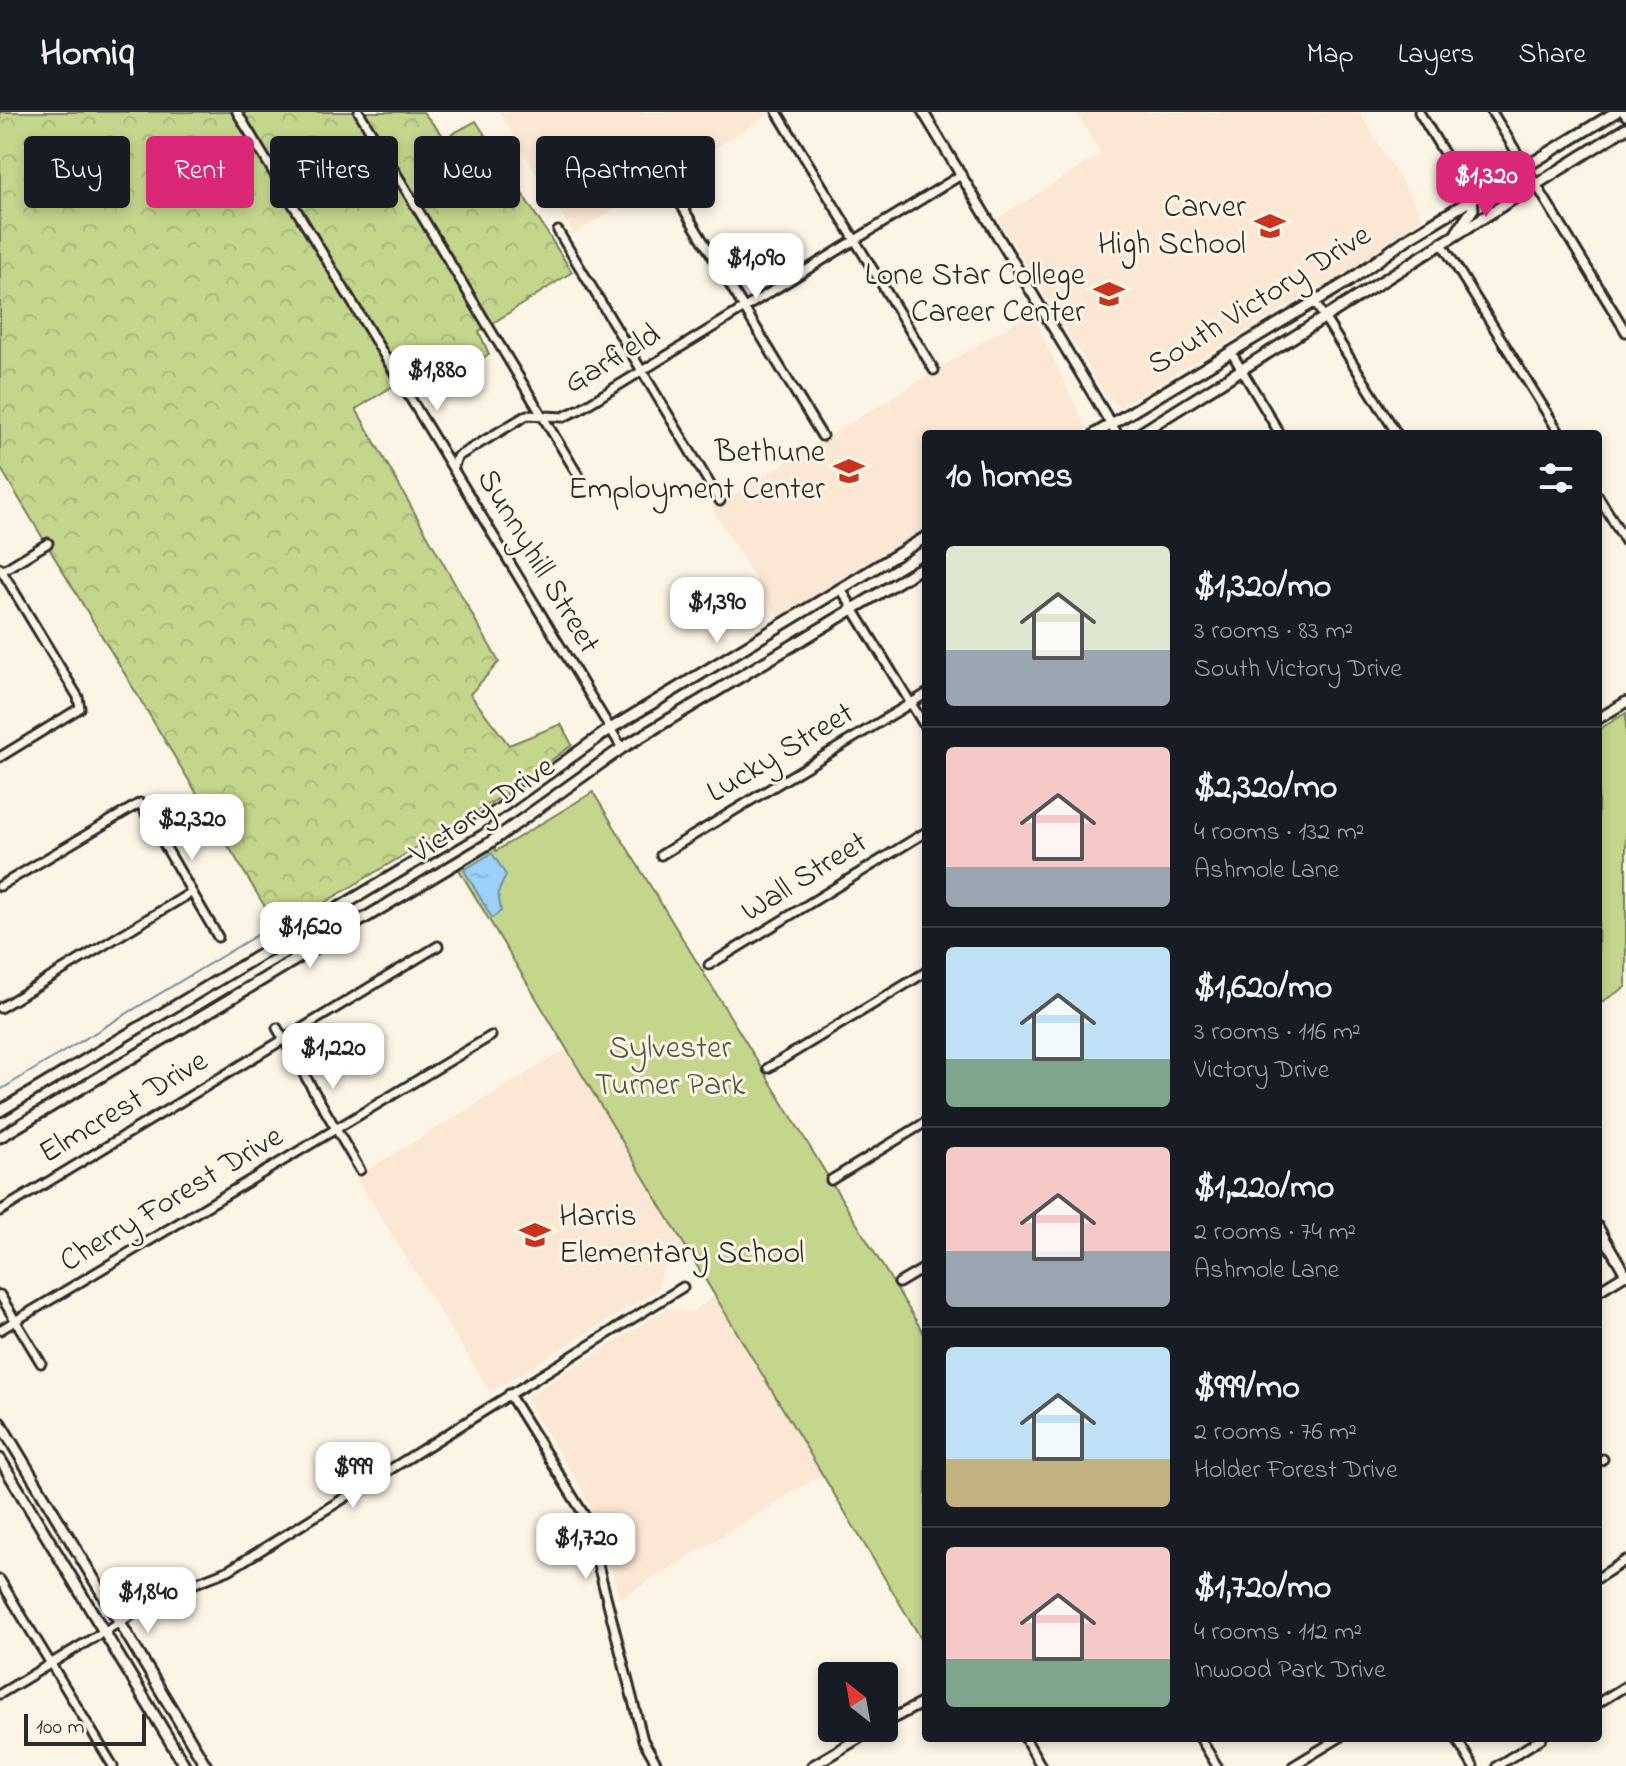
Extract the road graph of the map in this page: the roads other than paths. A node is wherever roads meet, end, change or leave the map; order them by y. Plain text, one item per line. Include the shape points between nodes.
1 (237, 112) edge
2 (359, 112) edge
3 (777, 112) edge
4 (923, 112) edge
5 (1419, 112) edge
6 (1492, 112) edge
7 (1616, 112) edge
8 (1626, 128) edge
9 (1526, 167) junction
10 (961, 175) junction
11 (1535, 183) junction
12 (1472, 199) junction
13 (683, 208) edge
14 (558, 231) dead end
15 (1457, 232) junction
16 (857, 241) junction
17 (1441, 242) junction
18 (1314, 301) junction
19 (743, 309) junction
20 (1327, 319) junction
21 (1626, 332) edge
22 (1231, 352) junction
23 (644, 369) junction
24 (934, 370) dead end
25 (1242, 371) junction
26 (542, 416) junction
27 (1112, 423) junction
28 (1101, 430) edge
29 (1115, 430) edge
30 (1146, 430) edge
31 (1278, 430) edge
32 (1395, 430) edge
33 (1558, 430) edge
34 (822, 436) dead end
35 (453, 469) junction
36 (578, 475) dead end
37 (720, 501) dead end
38 (1602, 503) edge
39 (922, 539) edge
40 (1626, 542) edge
41 (48, 543) dead end
42 (922, 568) edge
43 (1, 570) edge
44 (841, 589) junction
45 (854, 610) junction
46 (922, 696) edge
47 (1626, 702) edge
48 (911, 703) junction
49 (1602, 717) edge
50 (922, 721) edge
51 (610, 729) junction
52 (622, 748) junction
53 (0, 757) edge
54 (922, 834) edge
55 (431, 854) junction
56 (661, 855) dead end
57 (441, 871) junction
58 (0, 886) edge
59 (192, 892) junction
60 (218, 937) dead end
61 (438, 946) dead end
62 (709, 965) dead end
63 (241, 968) junction
64 (922, 974) edge
65 (251, 986) junction
66 (0, 1008) edge
67 (277, 1028) dead end
68 (491, 1036) dead end
69 (284, 1040) junction
70 (768, 1068) dead end
71 (50, 1082) junction
72 (61, 1100) junction
73 (0, 1111) edge
74 (922, 1124) edge
75 (339, 1130) junction
76 (0, 1137) edge
77 (360, 1170) dead end
78 (831, 1180) dead end
79 (0, 1211) edge
80 (1602, 1234) edge
81 (922, 1269) edge
82 (1626, 1274) edge
83 (899, 1283) dead end
84 (683, 1287) dead end
85 (1602, 1289) edge
86 (0, 1295) edge
87 (15, 1321) junction
88 (0, 1330) edge
89 (41, 1363) dead end
90 (509, 1394) junction
91 (0, 1423) edge
92 (0, 1459) edge
93 (47, 1499) junction
94 (30, 1509) junction
95 (1626, 1560) edge
96 (1602, 1575) edge
97 (0, 1580) edge
98 (121, 1621) junction
99 (105, 1631) junction
100 (49, 1664) junction
101 (1626, 1686) edge
102 (0, 1694) edge
103 (1602, 1701) edge
104 (922, 1703) edge
105 (898, 1716) edge
106 (852, 1742) edge
107 (1027, 1742) edge
108 (1202, 1742) edge
109 (1332, 1742) edge
110 (1458, 1742) edge
111 (1536, 1742) edge
112 (113, 1766) edge
113 (185, 1766) edge
114 (206, 1766) edge
115 (658, 1766) edge
116 (812, 1766) edge
117 (1041, 1766) edge
118 (1217, 1766) edge
119 (1293, 1766) edge
120 (1473, 1766) edge
121 (1497, 1766) edge

1 - 35 street, Sunnyhill Street
2 - 26 street
3 - 16 street
4 - 10 street
5 - 12 street
6 - 9 street
7 - 9 main road, South Victory Drive
8 - 11 main road, South Victory Drive
9 - 11 street
9 - 12 main road, South Victory Drive
10 - 16 street, Garfield
10 - 27 street
11 - 15 main road, South Victory Drive
11 - 21 street
12 - 15 main road via 1473,209
12 - 18 main road, South Victory Drive
13 - 19 street
14 - 23 street
15 - 17 main road, South Victory Drive
16 - 19 street, Garfield
16 - 24 street
17 - 20 main road, South Victory Drive
17 - 33 street
18 - 20 street
18 - 22 main road, South Victory Drive
19 - 23 street, Garfield
19 - 34 street
20 - 25 main road, South Victory Drive
20 - 32 street
22 - 25 street
22 - 27 main road, South Victory Drive
23 - 26 street, Garfield via 563,417
23 - 37 street
25 - 30 main road, South Victory Drive
25 - 31 street
26 - 35 street, Garfield via 527,415 457,457
26 - 36 street
27 - 28 main road, South Victory Drive
27 - 29 street
35 - 51 street, Sunnyhill Street
38 - 40 street
39 - 44 main road
41 - 43 street
42 - 45 main road
43 - 53 street via 80,708
44 - 45 street
44 - 51 main road
45 - 48 street
45 - 52 main road
46 - 48 street, Lucky Street
47 - 49 street
48 - 50 street
48 - 56 street, Lucky Street
51 - 52 street, Sunnyhill Street
51 - 55 main road, Victory Drive
52 - 57 main road, Victory Drive
54 - 62 street, Wall Street
55 - 57 main road
55 - 63 main road, Victory Drive
57 - 65 main road, Victory Drive
58 - 59 street via 140,803
59 - 60 street
59 - 66 street
61 - 69 street, Elmcrest Drive
63 - 65 main road
63 - 71 main road, Victory Drive
64 - 70 street
65 - 72 main road, Victory Drive
67 - 69 street
68 - 75 street, Cherry Forest Drive
69 - 75 street
69 - 79 street, Elmcrest Drive
71 - 72 main road
71 - 73 main road, Victory Drive
72 - 76 main road, Victory Drive
74 - 78 street
75 - 77 street
75 - 87 street, Cherry Forest Drive
80 - 82 street
81 - 83 street
82 - 85 street
84 - 90 street
86 - 87 street
87 - 88 street, Cherry Forest Drive
87 - 89 street
90 - 98 street via 229,1570 173,1592
90 - 115 street via 586,1518 643,1740
91 - 93 main road
92 - 94 main road
93 - 94 main road
93 - 98 main road
94 - 99 main road
95 - 96 street
97 - 100 street
98 - 99 street
98 - 114 main road
99 - 100 street
99 - 113 main road
100 - 102 street
100 - 112 street
101 - 103 street
104 - 105 street
106 - 116 street
107 - 117 street
108 - 118 street
109 - 119 street
110 - 120 street
111 - 121 street

